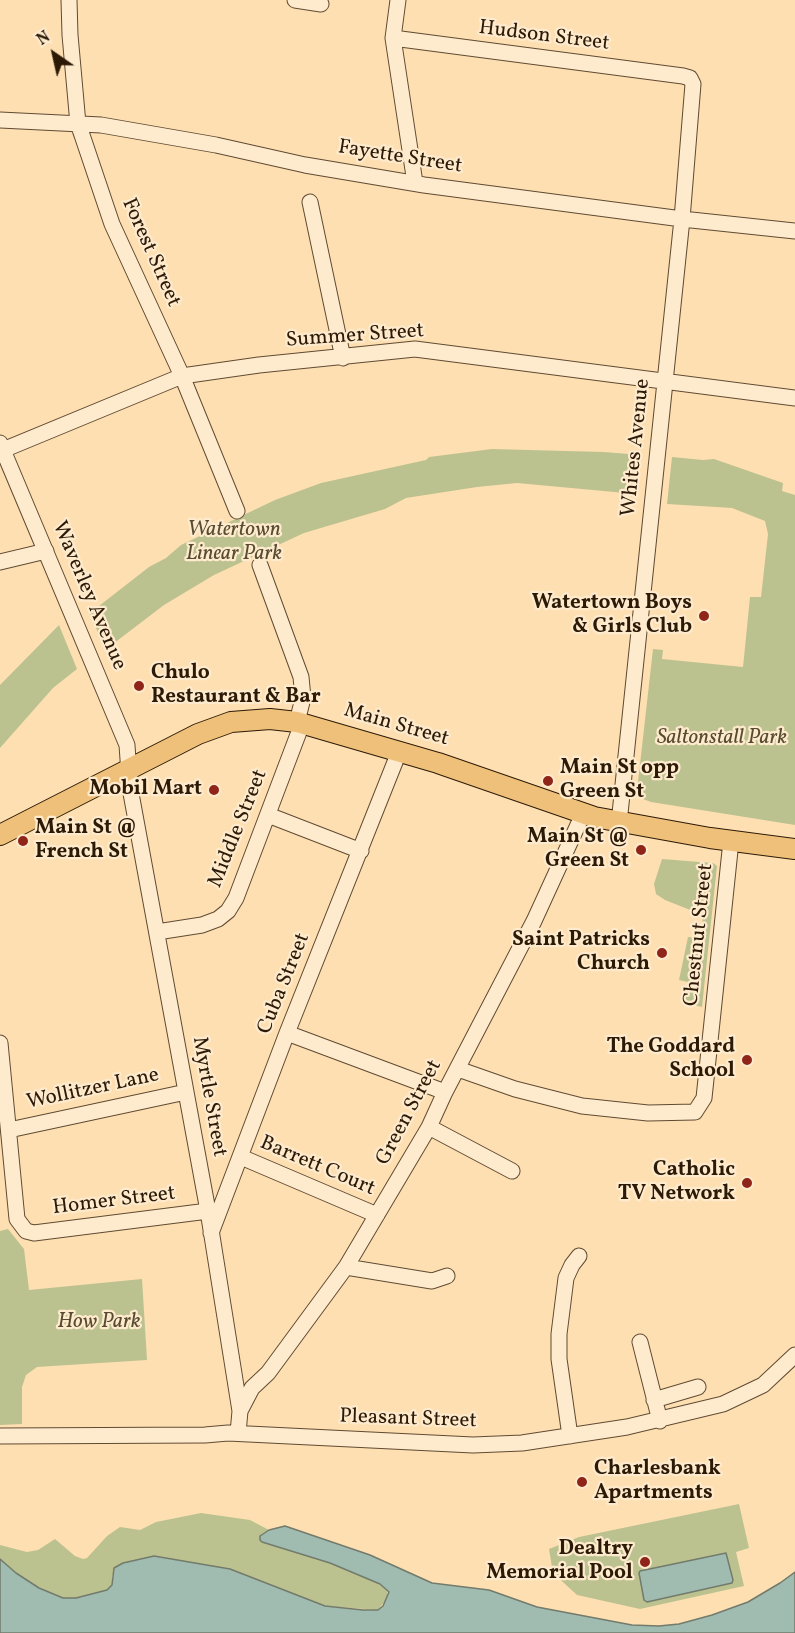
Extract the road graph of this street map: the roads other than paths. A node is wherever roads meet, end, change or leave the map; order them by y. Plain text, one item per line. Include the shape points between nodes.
1 (69, 0) edge
2 (295, 0) edge
3 (398, 0) edge
4 (321, 4) dead end
5 (393, 38) junction
6 (690, 78) joint
7 (0, 120) edge
8 (78, 124) junction
9 (415, 183) junction
10 (310, 202) dead end
11 (682, 219) junction
12 (795, 231) edge
13 (343, 357) junction
14 (182, 376) junction
15 (665, 381) junction
16 (795, 398) edge
17 (2, 447) edge
18 (237, 511) dead end
19 (46, 551) junction
20 (0, 562) edge
21 (260, 565) dead end
22 (300, 723) junction
23 (399, 752) junction
24 (129, 769) junction
25 (583, 814) junction
26 (268, 815) junction
27 (619, 823) junction
28 (0, 835) edge
29 (732, 841) junction
30 (795, 849) edge
31 (361, 851) junction
32 (157, 932) junction
33 (287, 1033) junction
34 (0, 1043) edge
35 (458, 1069) junction
36 (186, 1092) junction
37 (445, 1092) junction
38 (429, 1127) junction
39 (9, 1130) junction
40 (241, 1157) junction
41 (512, 1171) dead end
42 (208, 1211) junction
43 (377, 1215) junction
44 (211, 1233) junction
45 (579, 1256) dead end
46 (346, 1267) junction
47 (447, 1276) dead end
48 (640, 1342) dead end
49 (795, 1355) edge
50 (698, 1386) dead end
51 (654, 1400) junction
52 (240, 1411) junction
53 (660, 1421) junction
54 (238, 1433) junction
55 (0, 1436) edge
56 (570, 1436) junction

1 - 8 street, Forest Street
2 - 4 street
3 - 5 street
5 - 6 street, Hudson Street
5 - 9 street
6 - 11 street, Whites Avenue via 692,102
7 - 8 street, Fayette Street
8 - 9 street, Fayette Street via 216,145
8 - 14 street, Forest Street via 112,224
9 - 11 street, Fayette Street
10 - 13 street
11 - 12 street, Fayette Street
11 - 15 street, Whites Avenue
13 - 14 street, Summer Street
13 - 15 street, Summer Street via 415,350
14 - 17 street, Summer Street
14 - 18 street, Forest Street
15 - 16 street, Summer Street
15 - 27 street, Whites Avenue
17 - 19 street, Waverley Avenue
19 - 20 street
19 - 24 street, Waverley Avenue via 83,655 124,735
21 - 22 street via 302,677
22 - 23 main road, Main Street
22 - 24 main road, Main Street via 270,719 231,722
22 - 26 street, Middle Street
23 - 25 main road, Main Street
23 - 31 street, Cuba Street
24 - 28 main road, Main Street
24 - 32 street, Myrtle Street
25 - 27 main road, Main Street
25 - 35 street, Green Street via 534,921
26 - 31 street
26 - 32 street, Middle Street via 228,911 202,925
27 - 29 main road, Main Street
29 - 30 main road, Main Street
29 - 35 street, Chestnut Street via 704,1098 695,1112 648,1113 582,1106
31 - 33 street, Cuba Street
32 - 36 street, Myrtle Street
33 - 37 street
33 - 40 street, Cuba Street
34 - 39 street
35 - 37 street, Green Street
36 - 39 street, Wollitzer Lane
36 - 42 street, Myrtle Street
37 - 38 street, Green Street
38 - 41 street
38 - 43 street, Green Street
39 - 42 street, Homer Street via 17,1219 26,1232
40 - 43 street, Barrett Court
40 - 44 street, Cuba Street
42 - 44 street, Myrtle Street
43 - 46 street, Green Street
44 - 52 street, Myrtle Street
45 - 56 street via 566,1278 559,1335
46 - 47 street via 432,1281
46 - 52 street, Green Street via 268,1373 252,1388
48 - 51 street
49 - 53 street, Pleasant Street via 768,1381 744,1396
50 - 51 street
51 - 53 street
52 - 54 street, Myrtle Street
53 - 56 street, Pleasant Street
54 - 55 street, Pleasant Street
54 - 56 street, Pleasant Street via 485,1445

